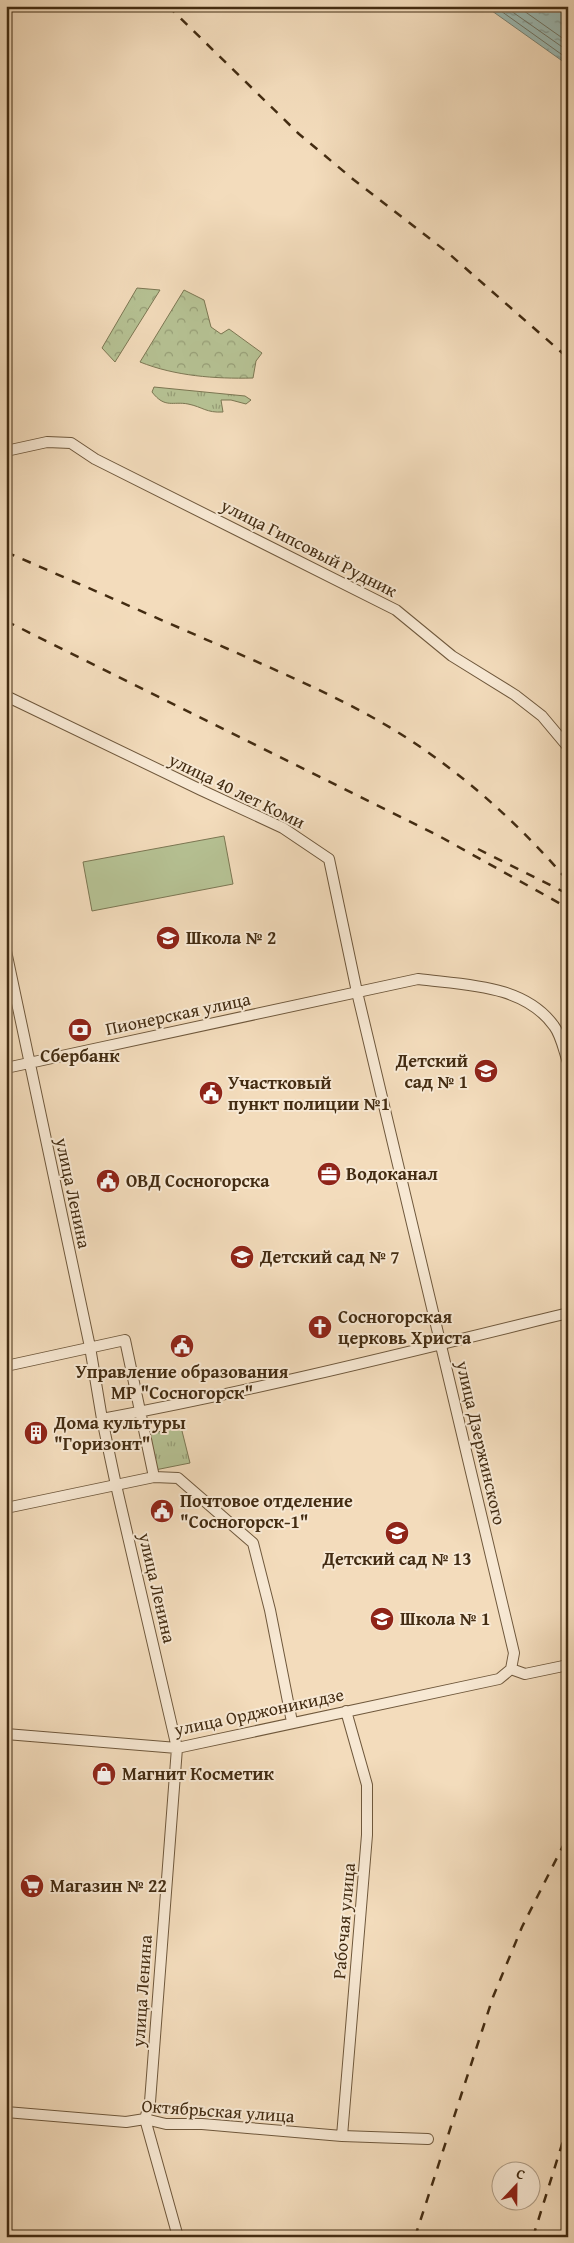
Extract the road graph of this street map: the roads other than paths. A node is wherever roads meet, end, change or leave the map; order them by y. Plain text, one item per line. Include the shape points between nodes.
1 (6, 450) edge
2 (6, 696) edge
3 (568, 747) edge
4 (6, 951) edge
5 (358, 992) junction
6 (568, 1062) edge
7 (29, 1063) junction
8 (6, 1068) edge
9 (568, 1313) edge
10 (441, 1345) junction
11 (90, 1347) junction
12 (6, 1366) edge
13 (140, 1412) junction
14 (102, 1419) junction
15 (154, 1478) junction
16 (116, 1485) junction
17 (6, 1508) edge
18 (568, 1666) edge
19 (511, 1669) junction
20 (346, 1711) junction
21 (292, 1722) junction
22 (6, 1734) edge
23 (177, 1748) junction
24 (6, 2112) edge
25 (145, 2119) junction
26 (342, 2136) junction
27 (428, 2139) dead end
28 (178, 2237) edge

1 - 3 street, улица Гипсовый Рудник via 47,442 71,443 94,459 396,610 452,656 542,716
2 - 5 street, улица 40 лет Коми via 283,828 329,860
4 - 7 street, улица Ленина
5 - 6 street, Пионерская улица via 418,978 484,987 512,995 535,1006 555,1027
5 - 7 street, Пионерская улица
5 - 10 street, улица Дзержинского
7 - 8 street, Пионерская улица
7 - 11 street, улица Ленина
9 - 10 street
10 - 13 street
10 - 19 street, улица Дзержинского via 514,1653
11 - 12 street
11 - 13 street via 125,1340
11 - 14 street, улица Ленина
13 - 14 street
13 - 15 street
14 - 16 street, улица Ленина
15 - 16 street
15 - 21 street via 178,1478 253,1543
16 - 17 street
16 - 23 street, улица Ленина
18 - 19 street via 525,1674
19 - 20 street, улица Орджоникидзе via 499,1679
20 - 21 street, улица Орджоникидзе
20 - 26 street, Рабочая улица via 367,1785 367,1814
21 - 23 street, улица Орджоникидзе
22 - 23 street, улица Орджоникидзе
23 - 25 street, улица Ленина via 150,2102
24 - 25 street, Октябрьская улица via 126,2122
25 - 26 street, Октябрьская улица via 166,2124
25 - 28 street, улица Ленина
26 - 27 street, Октябрьская улица

